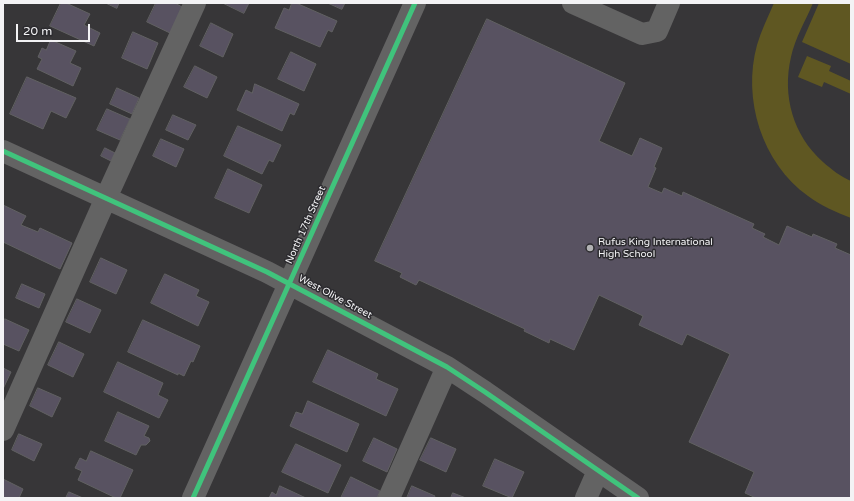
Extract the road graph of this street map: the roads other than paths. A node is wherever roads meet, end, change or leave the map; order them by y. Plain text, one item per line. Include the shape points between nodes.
1 (195, 3) edge
2 (415, 3) edge
3 (574, 3) edge
4 (669, 3) edge
5 (3, 151) edge
6 (106, 198) junction
7 (290, 283) junction
8 (447, 367) junction
9 (3, 430) edge
10 (598, 471) junction
11 (193, 498) edge
12 (389, 498) edge
13 (586, 498) edge
14 (638, 498) edge

1 - 6 street
2 - 7 street, North 17th Street
3 - 4 street via 642,34 656,31
5 - 6 street, West Olive Street
6 - 7 street, West Olive Street
6 - 9 street
7 - 8 street, West Olive Street
7 - 11 street, North 17th Street
8 - 10 street, West Olive Street
8 - 12 street
10 - 13 street
10 - 14 street, West Olive Street

